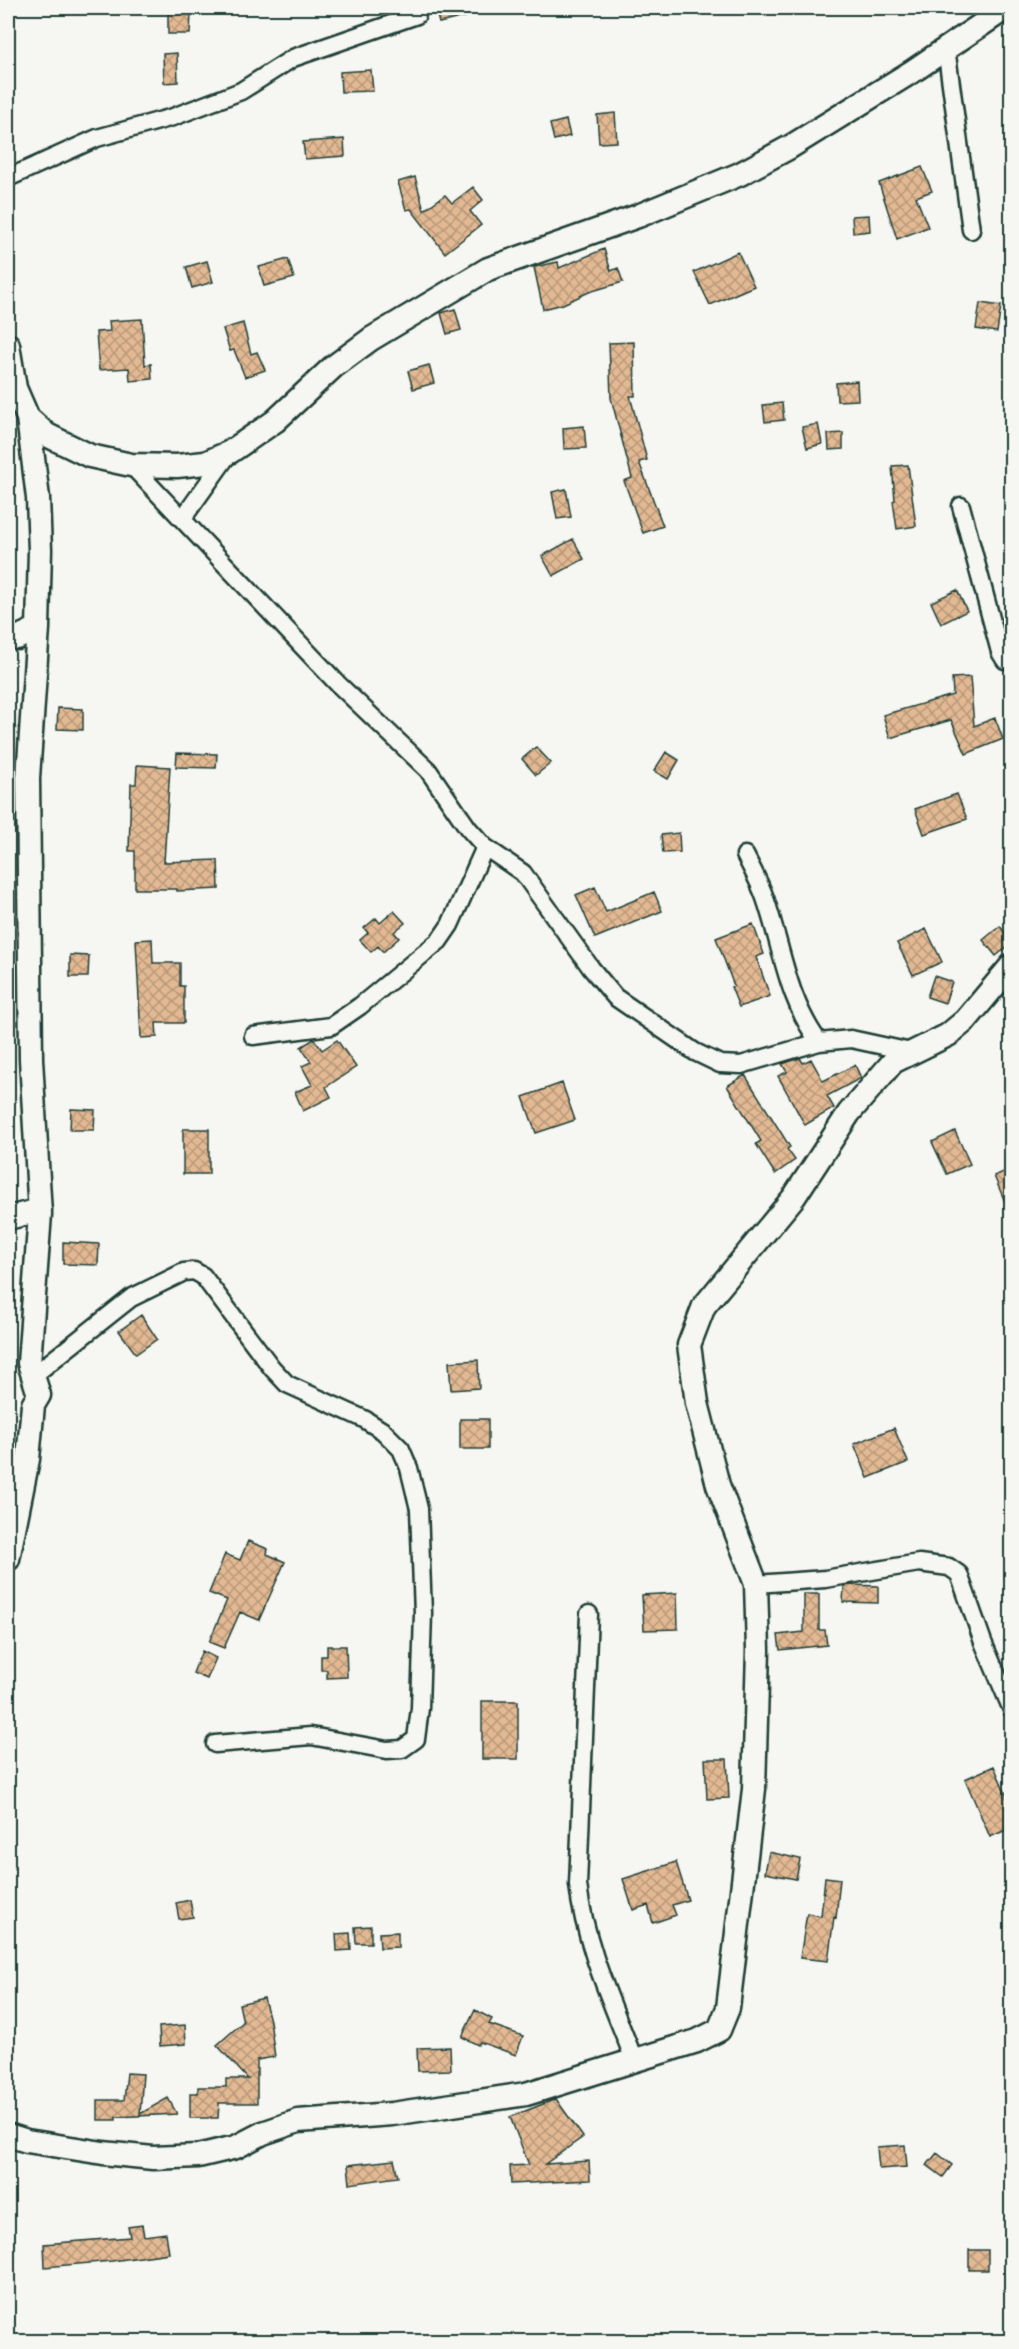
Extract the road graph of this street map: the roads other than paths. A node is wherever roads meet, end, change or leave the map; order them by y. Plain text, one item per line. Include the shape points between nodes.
1 (1006, 8) edge
2 (417, 15) dead end
3 (946, 48) junction
4 (8, 178) edge
5 (972, 230) dead end
6 (8, 345) edge
7 (11, 388) edge
8 (28, 418) junction
9 (230, 452) junction
10 (132, 465) junction
11 (961, 506) dead end
12 (183, 518) junction
13 (38, 628) junction
14 (12, 639) edge
15 (1011, 660) edge
16 (485, 847) junction
17 (745, 855) dead end
18 (1011, 964) edge
19 (253, 1036) dead end
20 (819, 1042) junction
21 (911, 1052) junction
22 (40, 1210) junction
23 (8, 1218) edge
24 (39, 1395) junction
25 (8, 1559) edge
26 (756, 1584) junction
27 (589, 1614) dead end
28 (1011, 1710) edge
29 (215, 1744) dead end
30 (635, 2062) junction
31 (8, 2135) edge

1 - 3 street
2 - 4 street via 301,55 241,91 173,117 98,138
3 - 5 street
3 - 9 street via 790,147 740,174 638,216 488,269 371,339 333,367 275,421
6 - 7 street
7 - 8 street
8 - 10 street via 47,435 90,456
8 - 13 street via 38,498
9 - 10 street via 205,463
9 - 12 street
10 - 12 street
11 - 15 street via 1000,652 1005,660
12 - 16 street via 338,684 428,770
13 - 14 street
13 - 22 street via 28,778 32,1059
16 - 19 street via 450,926 439,941 360,1006 331,1026
16 - 20 street via 523,873 615,997 695,1052 720,1064 741,1065
17 - 20 street via 765,897 794,997
18 - 21 street via 966,1020 948,1035
20 - 21 street via 851,1039
21 - 26 street via 893,1062 849,1113 794,1197 704,1306 689,1345 718,1485
22 - 23 street
22 - 24 street via 29,1363
24 - 25 street via 33,1405 28,1459
24 - 29 street via 35,1376 39,1371 131,1298 184,1272 194,1271 215,1289 287,1384 364,1419 401,1449 418,1509 423,1613 416,1739 402,1749 311,1736
26 - 28 street via 825,1579 919,1563 949,1567 959,1574
26 - 30 street via 754,1789 728,2008 719,2030 709,2036
27 - 30 street via 580,1910
30 - 31 street via 526,2094 392,2114 298,2121 236,2147 198,2156 153,2158 103,2153

